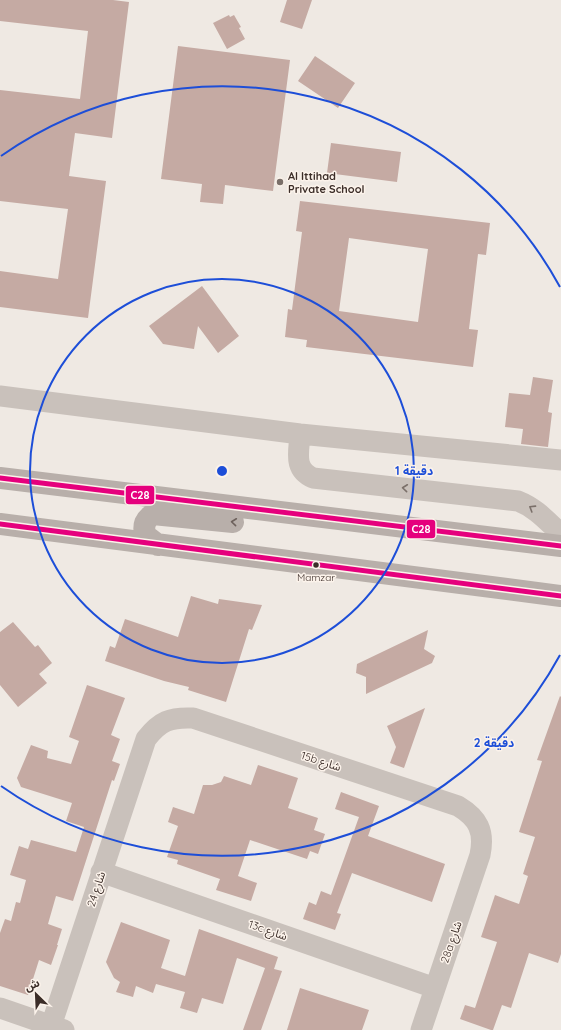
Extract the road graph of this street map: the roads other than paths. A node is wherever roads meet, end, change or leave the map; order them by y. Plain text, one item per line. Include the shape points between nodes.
1 (0, 396) edge
2 (300, 434) junction
3 (561, 460) edge
4 (0, 478) edge
5 (0, 524) edge
6 (411, 528) junction
7 (561, 534) edge
8 (158, 545) junction
9 (561, 546) edge
10 (561, 596) edge
11 (141, 752) joint
12 (480, 855) joint
13 (101, 872) junction
14 (435, 988) junction
15 (0, 1008) edge
16 (58, 1028) edge
17 (421, 1030) edge

1 - 2 street
2 - 3 street
7 -> 2 street via 539,512 518,501 313,478 304,472 298,461
4 - 6 main road
5 - 8 main road
6 -> 8 main road via 360,534 153,514 146,519 143,526 145,535
6 - 9 main road
8 - 10 main road
11 - 12 street, 15b شارع via 146,739 154,729 166,721 193,718 458,806 476,820 481,831 483,843
11 - 13 street, شارع 24
12 - 14 street, 28a شارع
13 - 14 street, 13c شارع
13 - 16 street, شارع 24
14 - 17 street, 28a شارع
15 - 16 street

